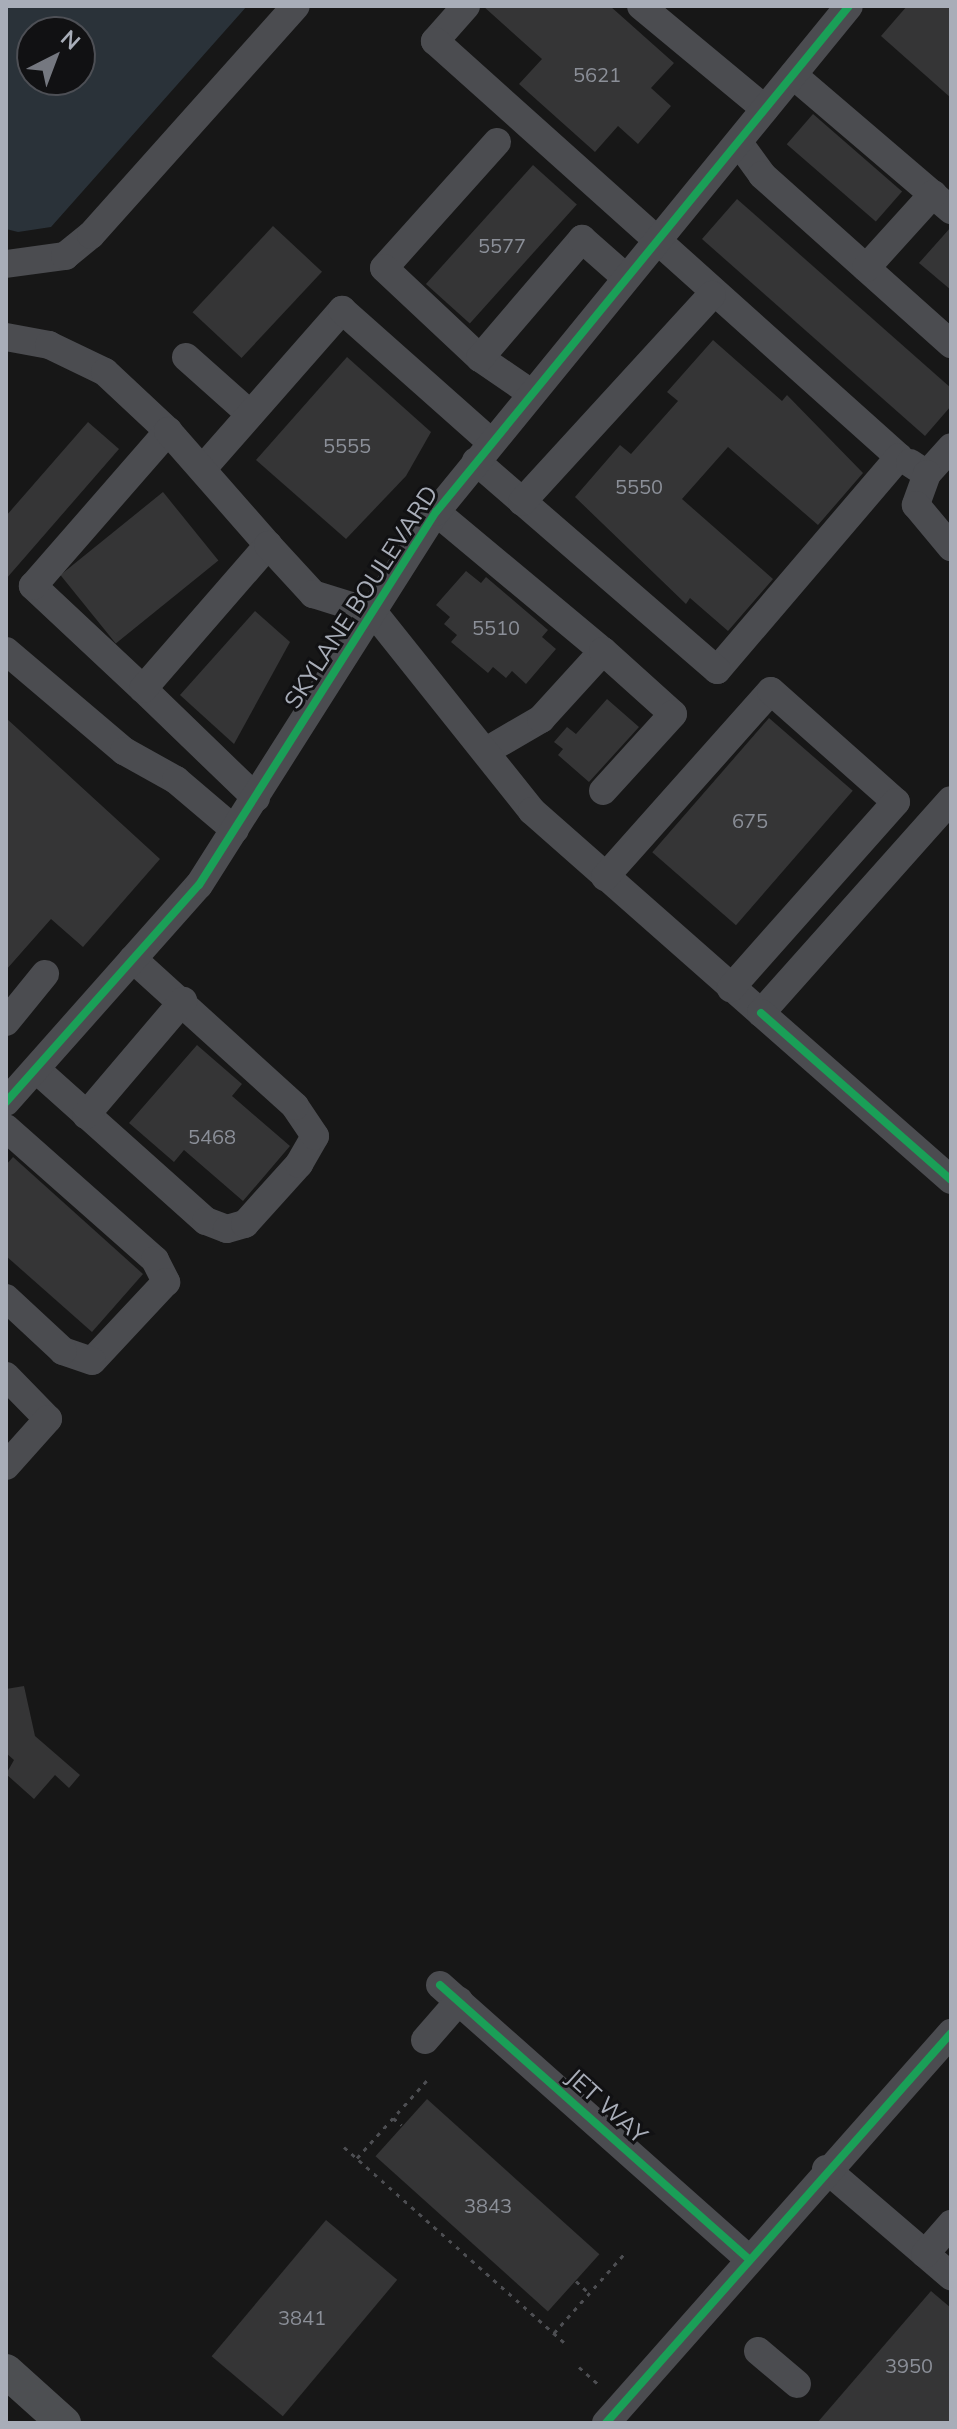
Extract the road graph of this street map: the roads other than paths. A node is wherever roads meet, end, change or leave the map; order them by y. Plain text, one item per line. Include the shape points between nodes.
1 (296, 6) edge
2 (466, 6) edge
3 (641, 6) edge
4 (849, 6) edge
5 (793, 75) junction
6 (765, 109) junction
7 (497, 142) dead end
8 (739, 143) junction
9 (942, 202) edge
10 (653, 240) junction
11 (6, 264) edge
12 (866, 268) junction
13 (624, 276) junction
14 (712, 295) junction
15 (6, 337) edge
16 (951, 344) edge
17 (186, 357) dead end
18 (480, 358) junction
19 (531, 393) junction
20 (250, 414) junction
21 (168, 431) junction
22 (951, 447) edge
23 (484, 452) junction
24 (899, 457) junction
25 (205, 466) junction
26 (927, 474) junction
27 (522, 502) junction
28 (436, 512) junction
29 (268, 545) junction
30 (951, 547) edge
31 (374, 613) junction
32 (6, 651) edge
33 (603, 651) junction
34 (143, 689) junction
35 (486, 751) junction
36 (603, 791) dead end
37 (256, 798) junction
38 (951, 800) edge
39 (235, 830) junction
40 (605, 877) junction
41 (133, 959) junction
42 (45, 974) dead end
43 (731, 988) junction
44 (183, 1001) junction
45 (761, 1013) junction
46 (6, 1022) edge
47 (18, 1082) edge
48 (86, 1115) junction
49 (6, 1128) edge
50 (951, 1180) edge
51 (6, 1298) edge
52 (6, 1376) edge
53 (6, 1466) edge
54 (951, 2033) edge
55 (425, 2040) dead end
56 (826, 2169) junction
57 (951, 2224) edge
58 (925, 2254) junction
59 (748, 2258) junction
60 (951, 2276) edge
61 (758, 2351) dead end
62 (6, 2371) edge
63 (797, 2384) dead end
64 (64, 2423) edge
65 (606, 2423) edge

1 - 11 street via 91,235 65,256
2 - 10 street via 435,41
3 - 6 street
4 - 5 street, SKYLANE BOULEVARD
5 - 6 street, SKYLANE BOULEVARD
5 - 9 street
6 - 8 street, SKYLANE BOULEVARD
7 - 18 street via 384,268
8 - 10 street, SKYLANE BOULEVARD
8 - 12 street via 762,175
9 - 12 street
10 - 13 street, SKYLANE BOULEVARD
10 - 14 street
12 - 16 street
13 - 18 street via 582,239
13 - 19 street, SKYLANE BOULEVARD
14 - 24 street
14 - 27 street
15 - 21 street via 49,345 105,372
17 - 20 street
18 - 19 street
19 - 23 street, SKYLANE BOULEVARD
20 - 23 street via 342,310
20 - 25 street
21 - 25 street
21 - 34 street via 33,586
22 - 26 street
23 - 27 street
23 - 28 street, SKYLANE BOULEVARD
24 - 26 street
24 - 27 street via 717,670
25 - 29 street
26 - 30 street via 916,505
28 - 31 street, SKYLANE BOULEVARD
28 - 33 street
29 - 31 street via 313,594
29 - 34 street
31 - 35 street
31 - 37 street, SKYLANE BOULEVARD
32 - 39 street via 124,751 176,780
33 - 35 street via 541,719
33 - 36 street via 673,714
34 - 37 street
35 - 40 street via 532,811
37 - 39 street, SKYLANE BOULEVARD
38 - 45 street
39 - 41 street, SKYLANE BOULEVARD via 199,885
40 - 43 street
40 - 43 street via 771,691 896,802
41 - 44 street
41 - 47 street, SKYLANE BOULEVARD
42 - 46 street
43 - 45 street
44 - 48 street
44 - 48 street via 295,1106 315,1136 299,1164 245,1224 227,1229 206,1221
45 - 50 street
47 - 48 street
49 - 51 street via 155,1260 166,1282 92,1361 63,1351
52 - 53 street via 48,1419
54 - 56 street
55 - 59 street, JET WAY via 450,1993
56 - 58 street
56 - 59 street
57 - 58 street
58 - 60 street
59 - 65 street
61 - 63 street
62 - 64 main road

